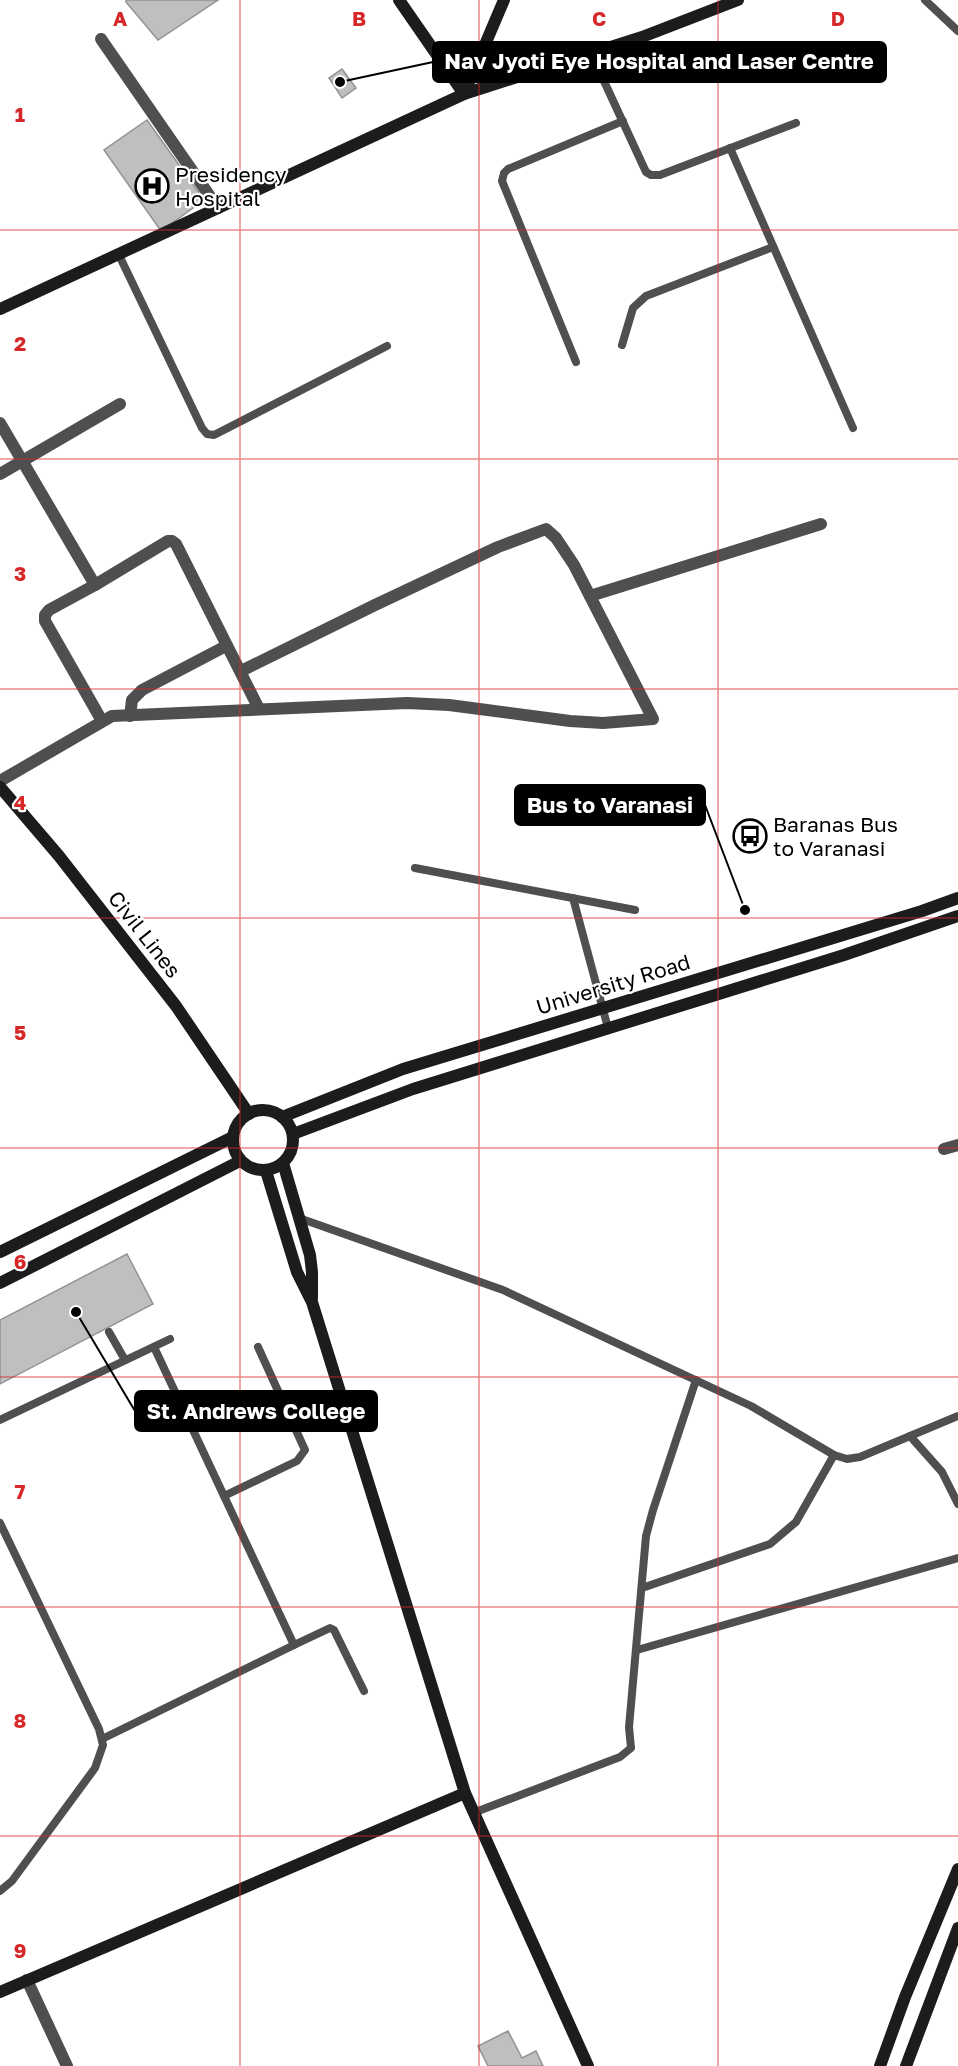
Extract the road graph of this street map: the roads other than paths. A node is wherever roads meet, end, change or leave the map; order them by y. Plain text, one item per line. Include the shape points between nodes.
1 (399, 0) edge
2 (504, 0) edge
3 (738, 0) edge
4 (925, 0) edge
5 (958, 31) edge
6 (101, 39) dead end
7 (591, 53) junction
8 (464, 94) junction
9 (623, 121) junction
10 (796, 123) dead end
11 (730, 148) junction
12 (218, 208) junction
13 (773, 247) junction
14 (118, 253) junction
15 (0, 309) edge
16 (622, 345) dead end
17 (387, 346) dead end
18 (576, 362) dead end
19 (120, 404) dead end
20 (0, 423) edge
21 (853, 428) dead end
22 (22, 461) junction
23 (0, 474) edge
24 (821, 524) dead end
25 (95, 585) junction
26 (590, 596) junction
27 (226, 646) junction
28 (241, 671) junction
29 (259, 709) junction
30 (130, 716) junction
31 (102, 721) junction
32 (0, 781) edge
33 (0, 787) edge
34 (415, 868) dead end
35 (573, 898) junction
36 (958, 898) edge
37 (635, 910) dead end
38 (958, 916) edge
39 (603, 1008) junction
40 (608, 1028) junction
41 (249, 1114) junction
42 (282, 1117) junction
43 (293, 1134) junction
44 (233, 1137) junction
45 (958, 1145) edge
46 (944, 1149) dead end
47 (240, 1161) junction
48 (283, 1163) junction
49 (266, 1171) junction
50 (299, 1218) junction
51 (0, 1252) edge
52 (0, 1283) edge
53 (312, 1302) junction
54 (109, 1332) dead end
55 (170, 1339) dead end
56 (154, 1347) junction
57 (258, 1347) dead end
58 (125, 1360) junction
59 (696, 1380) junction
60 (958, 1416) edge
61 (0, 1420) edge
62 (910, 1436) junction
63 (834, 1455) junction
64 (224, 1496) junction
65 (958, 1504) edge
66 (0, 1523) edge
67 (958, 1558) edge
68 (642, 1588) junction
69 (294, 1645) junction
70 (638, 1650) junction
71 (364, 1691) dead end
72 (102, 1738) junction
73 (465, 1793) junction
74 (473, 1813) junction
75 (956, 1877) edge
76 (0, 1891) edge
77 (958, 1928) edge
78 (27, 1980) junction
79 (0, 1992) edge
80 (67, 2066) edge
81 (588, 2066) edge
82 (880, 2066) edge
83 (906, 2066) edge

1 - 8 main road
2 - 8 main road
3 - 7 main road
4 - 5 lane
6 - 12 street
7 - 8 main road
7 - 9 lane
8 - 12 main road
9 - 11 lane via 646,172 651,175
9 - 18 lane via 508,169 502,181
10 - 11 lane
11 - 13 lane
12 - 14 main road
13 - 16 lane via 646,296 633,308
13 - 21 lane
14 - 15 main road
14 - 17 lane via 207,434 214,435
19 - 22 street
20 - 22 street
22 - 23 street
22 - 25 street
24 - 26 street
25 - 27 street via 172,541
25 - 31 street via 48,610 45,621
26 - 28 street via 556,538 543,529
26 - 29 street via 653,719 581,722 407,703
27 - 28 street
27 - 30 street via 142,690 132,700
28 - 29 street
29 - 30 street
30 - 31 street via 112,716
31 - 32 street
33 - 41 main road, Civil Lines via 176,1006
34 - 35 lane
35 - 37 lane
35 - 39 lane
36 - 39 main road, University Road
38 - 40 main road, University Road
39 - 40 lane
39 - 42 main road, University Road via 402,1069
40 - 43 main road, University Road via 413,1089
41 - 42 main road via 262,1110
41 - 44 main road via 237,1125
42 - 43 main road
43 - 48 main road via 290,1155
44 - 47 main road
44 - 51 main road
45 - 46 street
47 - 49 main road via 247,1167
47 - 52 main road
48 - 49 main road
48 - 50 main road
49 - 53 main road via 297,1272
50 - 53 main road via 311,1264
50 - 59 lane via 503,1290
53 - 73 main road
54 - 58 lane
55 - 56 lane
56 - 58 lane
56 - 64 lane
57 - 64 lane via 305,1450 297,1461
58 - 61 lane
59 - 63 lane via 751,1406
59 - 68 lane via 646,1536
60 - 62 lane
62 - 63 lane via 860,1457
62 - 65 lane via 942,1472
63 - 68 lane via 796,1522 770,1544
64 - 69 lane
66 - 72 lane
67 - 70 lane
68 - 70 lane
69 - 71 lane via 322,1630 334,1630
69 - 72 lane
70 - 74 lane via 629,1727 631,1748 620,1757
72 - 76 lane via 95,1768 12,1881
73 - 74 main road
73 - 78 main road
74 - 81 main road
75 - 82 main road
77 - 83 main road
78 - 79 main road
78 - 80 street

